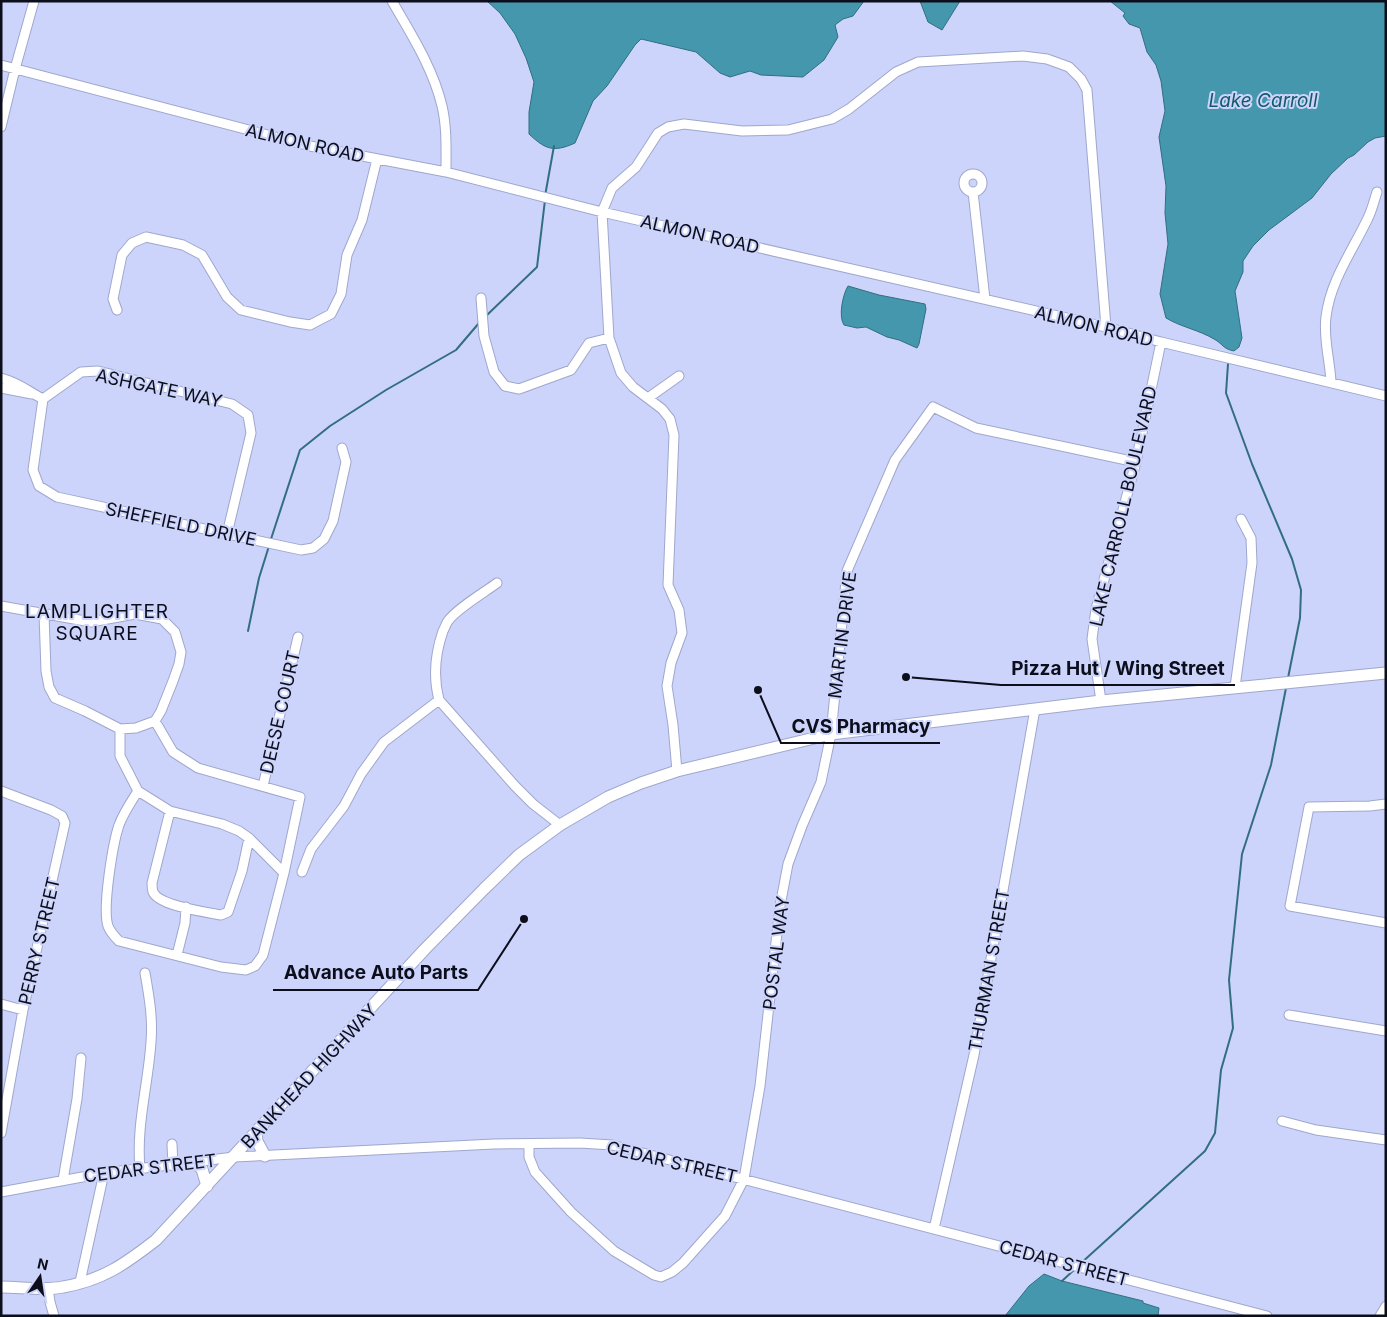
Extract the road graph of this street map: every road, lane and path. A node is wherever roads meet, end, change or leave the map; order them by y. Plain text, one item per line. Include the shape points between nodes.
1 (34, 1) edge
2 (392, 1) edge
3 (1, 65) edge
4 (15, 69) junction
5 (1, 127) edge
6 (377, 159) junction
7 (446, 172) junction
8 (973, 192) dead end
9 (1377, 192) dead end
10 (602, 212) junction
11 (481, 298) dead end
12 (985, 300) junction
13 (116, 310) dead end
14 (1106, 327) junction
15 (609, 338) junction
16 (1161, 342) junction
17 (679, 376) dead end
18 (1, 378) edge
19 (1331, 382) junction
20 (1, 388) edge
21 (1386, 396) edge
22 (38, 397) junction
23 (648, 398) junction
24 (342, 448) dead end
25 (1136, 462) junction
26 (1241, 520) dead end
27 (227, 534) junction
28 (497, 583) dead end
29 (1, 606) edge
30 (44, 614) junction
31 (298, 637) dead end
32 (1386, 673) edge
33 (1235, 687) junction
34 (438, 700) junction
35 (1101, 701) junction
36 (1035, 709) junction
37 (154, 722) junction
38 (120, 729) junction
39 (830, 734) junction
40 (677, 771) junction
41 (262, 786) junction
42 (1, 791) edge
43 (138, 791) junction
44 (1386, 804) edge
45 (170, 811) junction
46 (560, 824) junction
47 (248, 838) junction
48 (303, 868) dead end
49 (284, 873) junction
50 (186, 908) junction
51 (1386, 923) edge
52 (177, 955) junction
53 (144, 973) dead end
54 (1, 1004) edge
55 (23, 1010) junction
56 (1289, 1015) dead end
57 (1386, 1030) edge
58 (81, 1058) dead end
59 (1282, 1122) dead end
60 (1, 1132) edge
61 (256, 1134) junction
62 (1386, 1140) edge
63 (172, 1144) dead end
64 (529, 1144) junction
65 (265, 1156) junction
66 (234, 1158) junction
67 (195, 1163) junction
68 (173, 1166) junction
69 (140, 1170) junction
70 (104, 1174) junction
71 (744, 1179) junction
72 (63, 1180) junction
73 (207, 1186) junction
74 (1, 1192) edge
75 (934, 1229) junction
76 (80, 1282) junction
77 (1, 1287) edge
78 (48, 1288) junction
79 (1386, 1306) edge
80 (54, 1316) edge
81 (1268, 1316) edge
82 (1380, 1316) edge

1 - 4 street
2 - 7 street via 426,60 442,106
3 - 4 street, ALMON ROAD
4 - 5 street
4 - 6 street, ALMON ROAD via 310,146
6 - 7 street, ALMON ROAD
6 - 13 street via 362,220 347,255 340,294 330,314 310,325 241,310 227,297 202,254 183,245 146,237 132,242 122,255 113,299
7 - 10 street, ALMON ROAD
8 - 12 street
9 - 19 street via 1328,304 1326,337
10 - 12 street, ALMON ROAD
10 - 14 street via 612,188 636,167 658,133 668,127 684,124 742,131 788,130 832,119 896,72 918,62 1023,56 1047,59 1069,68 1087,90
10 - 15 street
11 - 15 street via 484,336 494,372 505,386 519,389 571,370 590,343
12 - 14 street, ALMON ROAD
14 - 16 street, ALMON ROAD
15 - 23 street via 621,373
16 - 19 street, ALMON ROAD
16 - 25 street, LAKE CARROLL BOULEVARD
17 - 23 street
18 - 22 street via 24,386
19 - 21 street, ALMON ROAD
20 - 22 street
22 - 27 street, SHEFFIELD DRIVE via 33,470 39,486 57,497
22 - 27 street, ASHGATE WAY via 81,372 98,371 232,404 248,415 251,433
23 - 40 street via 670,419 674,435 668,585 679,610 682,632 667,686
24 - 27 street, SHEFFIELD DRIVE via 346,462 333,521 324,539 313,548 301,550
25 - 35 street, LAKE CARROLL BOULEVARD via 1096,609 1092,639
25 - 39 street, MARTIN DRIVE via 976,428 933,407 895,460 847,572
26 - 33 street via 1251,538 1252,563
28 - 34 street via 447,621 438,644 435,670
29 - 30 street
30 - 37 street via 91,622 135,614 162,619 176,632 181,652 179,664
30 - 38 street via 48,687 56,698
31 - 41 street, DEESE COURT
32 - 33 main road, BANKHEAD HIGHWAY
33 - 35 main road, BANKHEAD HIGHWAY
34 - 46 street via 515,786
34 - 48 street via 384,742 361,774 344,806 311,849
35 - 36 main road, BANKHEAD HIGHWAY
36 - 39 main road, BANKHEAD HIGHWAY
36 - 75 street, THURMAN STREET via 974,1056
37 - 38 street
37 - 41 street via 173,752 198,768
38 - 43 street via 120,756
39 - 40 main road, BANKHEAD HIGHWAY
39 - 71 street, POSTAL WAY via 821,782 788,864 780,906 760,1086
40 - 46 main road, BANKHEAD HIGHWAY via 608,797
41 - 49 street via 300,797
42 - 55 street, PERRY STREET via 51,810 62,816 65,823
43 - 45 street
43 - 52 street via 119,827 108,879 108,925 119,941
44 - 51 street via 1309,807 1290,906
45 - 47 street via 222,824
45 - 50 street via 152,884 153,892 165,902
46 - 61 main road, BANKHEAD HIGHWAY via 519,855 480,893
47 - 49 street
47 - 50 street via 242,870 228,912 221,915
49 - 52 street via 264,956 255,966 246,970 221,967
50 - 52 street
53 - 69 street via 152,1012 138,1135
54 - 55 street
55 - 60 street, PERRY STREET
56 - 57 street
58 - 72 street
59 - 62 street
61 - 65 main road
61 - 66 main road, BANKHEAD HIGHWAY
63 - 68 street
64 - 65 street, CEDAR STREET
64 - 71 street, CEDAR STREET via 612,1145
64 - 71 street, POSTAL WAY via 529,1157 535,1172 571,1212 614,1251 661,1277 684,1263 726,1216
65 - 66 street, CEDAR STREET
66 - 67 street, CEDAR STREET
66 - 73 main road, BANKHEAD HIGHWAY
67 - 68 street, CEDAR STREET
67 - 73 main road via 202,1169
68 - 69 street, CEDAR STREET
69 - 70 street, CEDAR STREET
70 - 72 street, CEDAR STREET
70 - 76 street
71 - 75 street, CEDAR STREET
72 - 74 street, CEDAR STREET
73 - 76 main road, BANKHEAD HIGHWAY via 156,1240 126,1264
75 - 81 street, CEDAR STREET
76 - 78 main road, BANKHEAD HIGHWAY
77 - 78 main road, BANKHEAD HIGHWAY
78 - 80 street
79 - 82 street

